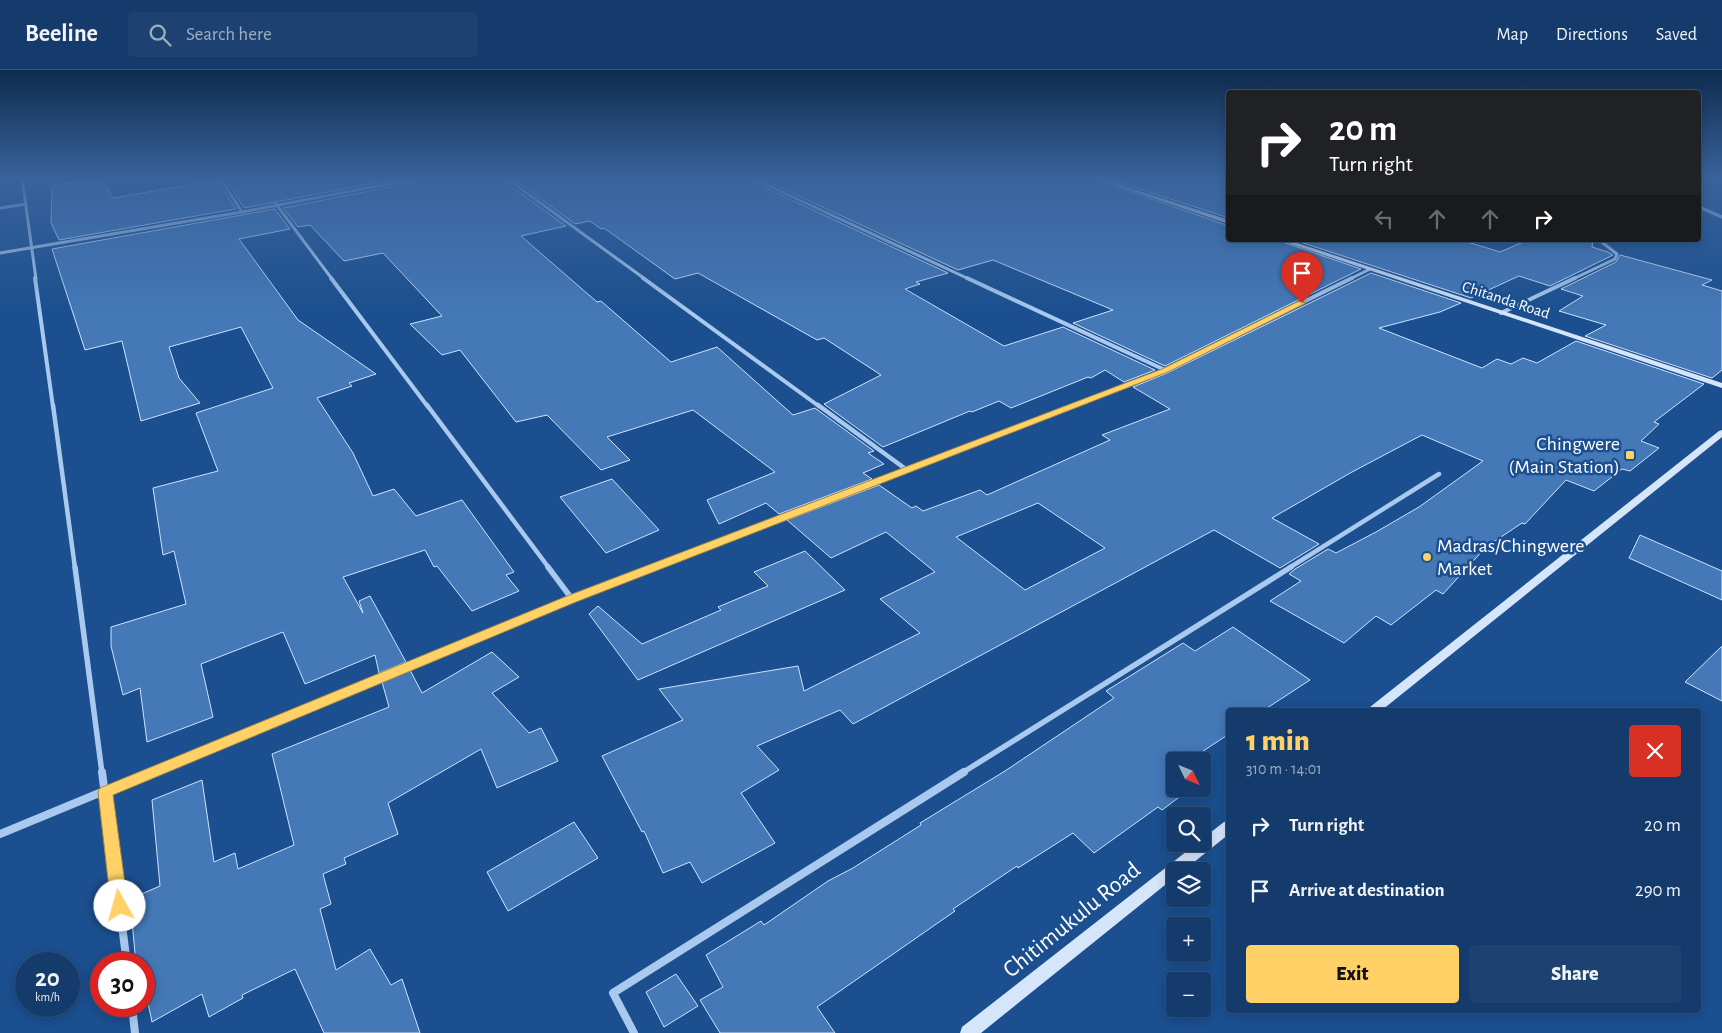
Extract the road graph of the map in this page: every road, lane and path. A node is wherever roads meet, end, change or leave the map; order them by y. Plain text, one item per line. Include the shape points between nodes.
1 (28, 223) edge
2 (178, 223) edge
3 (290, 223) edge
4 (568, 223) edge
5 (849, 223) edge
6 (1288, 242) edge
7 (1602, 242) edge
8 (31, 248) junction
9 (0, 253) edge
10 (1370, 269) junction
11 (1501, 313) junction
12 (1165, 370) junction
13 (1722, 386) edge
14 (1722, 433) edge
15 (907, 470) junction
16 (1439, 474) dead end
17 (572, 599) junction
18 (1377, 708) edge
19 (105, 792) junction
20 (1226, 828) edge
21 (0, 834) edge
22 (125, 952) edge
23 (133, 1017) edge
24 (135, 1033) edge
25 (634, 1033) edge
26 (968, 1033) edge

1 - 8 street
2 - 8 street
3 - 17 street
4 - 15 street
5 - 12 street
6 - 10 street, Chitanda Road
7 - 11 street via 1612,248 1616,258
8 - 9 street
8 - 19 street
10 - 11 street, Chitanda Road
10 - 12 street
11 - 13 street, Chitanda Road
12 - 15 street
14 - 18 street
15 - 17 street
16 - 25 street via 613,994
17 - 19 street
19 - 21 street
19 - 22 street
20 - 26 street, Chitimukulu Road
23 - 24 street

